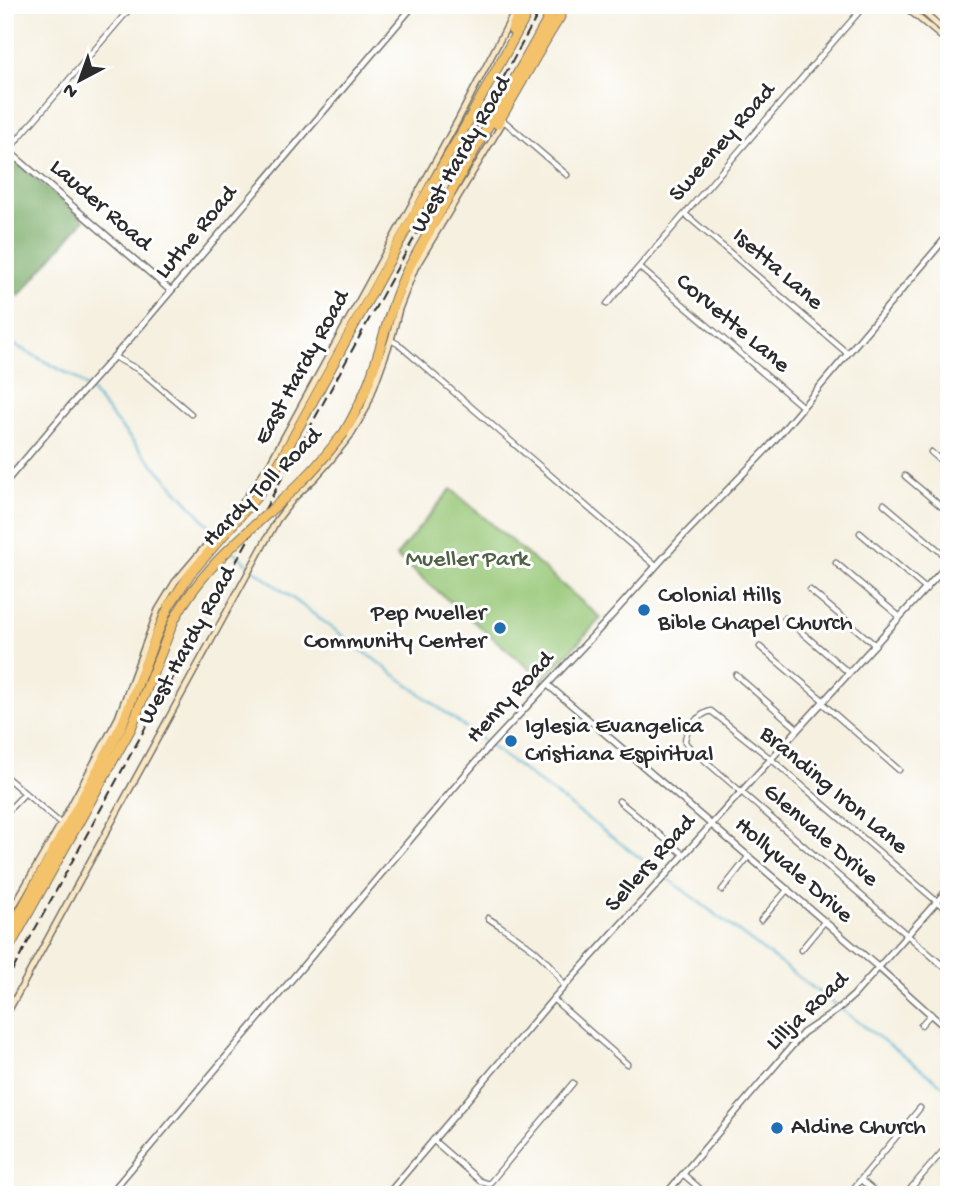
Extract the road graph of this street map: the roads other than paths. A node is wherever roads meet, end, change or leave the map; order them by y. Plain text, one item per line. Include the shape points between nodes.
1 (133, 5) edge
2 (414, 5) edge
3 (520, 5) edge
4 (532, 5) edge
5 (556, 5) edge
6 (566, 5) edge
7 (865, 5) edge
8 (903, 5) edge
9 (915, 5) edge
10 (560, 17) junction
11 (948, 38) edge
12 (504, 121) junction
13 (6, 151) edge
14 (470, 159) junction
15 (567, 175) dead end
16 (418, 208) junction
17 (685, 214) junction
18 (949, 234) edge
19 (639, 267) junction
20 (171, 291) junction
21 (607, 304) dead end
22 (391, 340) junction
23 (847, 353) junction
24 (114, 357) junction
25 (803, 407) junction
26 (191, 414) dead end
27 (931, 452) dead end
28 (949, 468) edge
29 (905, 476) dead end
30 (5, 483) edge
31 (884, 504) dead end
32 (949, 513) edge
33 (860, 533) dead end
34 (949, 561) edge
35 (836, 563) dead end
36 (656, 566) junction
37 (940, 573) junction
38 (949, 580) edge
39 (926, 589) junction
40 (810, 590) dead end
41 (901, 617) junction
42 (785, 618) dead end
43 (875, 645) junction
44 (760, 647) dead end
45 (849, 673) junction
46 (736, 675) dead end
47 (548, 685) junction
48 (823, 702) junction
49 (694, 723) joint
50 (798, 729) junction
51 (771, 759) junction
52 (899, 770) dead end
53 (5, 776) edge
54 (741, 791) junction
55 (25, 793) junction
56 (620, 801) dead end
57 (5, 814) edge
58 (61, 824) junction
59 (712, 824) junction
60 (683, 854) junction
61 (749, 856) junction
62 (949, 888) edge
63 (788, 889) junction
64 (722, 890) dead end
65 (937, 902) junction
66 (949, 912) edge
67 (488, 918) dead end
68 (761, 920) dead end
69 (5, 921) edge
70 (825, 921) junction
71 (908, 935) junction
72 (5, 940) edge
73 (801, 950) dead end
74 (5, 955) edge
75 (879, 968) junction
76 (949, 971) edge
77 (564, 986) junction
78 (553, 999) junction
79 (931, 1014) junction
80 (5, 1017) edge
81 (921, 1025) dead end
82 (949, 1031) edge
83 (627, 1064) dead end
84 (573, 1083) dead end
85 (920, 1108) dead end
86 (432, 1140) junction
87 (949, 1144) edge
88 (683, 1174) junction
89 (860, 1180) junction
90 (109, 1195) edge
91 (387, 1195) edge
92 (665, 1195) edge
93 (707, 1195) edge
94 (848, 1195) edge
95 (879, 1195) edge
96 (905, 1195) edge

1 - 13 street
2 - 20 street, Luthe Road
3 - 16 highway via 504,48
3 - 58 main road, East Hardy Road via 284,439 257,484 175,582 158,610 118,718
4 - 16 highway, Hardy Toll Road
5 - 14 highway, Hardy Toll Road
6 - 10 main road, West Hardy Road
7 - 17 street, Sweeney Road
8 - 11 main road
9 - 11 main road
10 - 12 main road, West Hardy Road
10 - 14 highway via 490,135
12 - 15 street
12 - 22 main road, West Hardy Road via 415,268
13 - 20 street, Lauder Road
14 - 74 highway, Hardy Toll Road, bridge via 400,285 371,378 344,433 307,477 206,572 188,597 125,738
16 - 72 highway, Hardy Toll Road via 278,465 169,606 122,725
17 - 19 street, Sweeney Road
17 - 23 street, Isetta Lane
18 - 23 street, Henry Road
19 - 21 street, Sweeney Road
19 - 25 street, Corvette Lane
20 - 24 street, Luthe Road
22 - 36 street
22 - 80 main road, West Hardy Road via 366,409 323,470 276,520
23 - 25 street, Henry Road
24 - 26 street via 141,371
24 - 30 street, Luthe Road
25 - 36 street, Henry Road
27 - 28 street
29 - 32 street
31 - 34 street
33 - 39 street
34 - 37 street, Sellers Road
35 - 41 street
36 - 47 street, Henry Road
37 - 38 street
37 - 39 street, Sellers Road
39 - 41 street, Sellers Road
40 - 43 street
41 - 43 street, Sellers Road
42 - 45 street
43 - 45 street, Sellers Road
44 - 48 street
45 - 48 street, Sellers Road
46 - 50 street
47 - 59 street, Hollyvale Drive
47 - 90 street, Henry Road via 487,749
48 - 50 street, Sellers Road
48 - 52 street
49 - 51 street, Branding Iron Lane via 711,711
49 - 54 street, Glenvale Drive via 685,742
50 - 51 street, Sellers Road
51 - 54 street, Sellers Road
51 - 65 street, Branding Iron Lane
53 - 55 street
54 - 59 street, Sellers Road
54 - 71 street, Glenvale Drive
55 - 57 street
55 - 58 street
56 - 60 street
58 - 69 main road, East Hardy Road
59 - 60 street, Sellers Road
59 - 61 street, Hollyvale Drive
60 - 77 street, Sellers Road
61 - 63 street, Hollyvale Drive
61 - 64 street
62 - 65 street, Lillja Road
63 - 68 street
63 - 70 street, Hollyvale Drive
65 - 66 street, Branding Iron Lane
65 - 71 street, Lillja Road
67 - 77 street via 545,959
70 - 73 street
70 - 75 street, Hollyvale Drive
71 - 75 street, Lillja Road
71 - 76 street, Glenvale Drive
75 - 79 street, Hollyvale Drive
75 - 88 street, Lillja Road via 836,1011 803,1033
77 - 78 street, Sellers Road
78 - 83 street
78 - 86 street, Sellers Road
79 - 81 street
79 - 82 street, Hollyvale Drive
84 - 86 street via 489,1184
85 - 89 street
86 - 91 street, Sellers Road
87 - 96 street
88 - 92 street, Lillja Road
88 - 93 street
89 - 94 street
89 - 95 street

